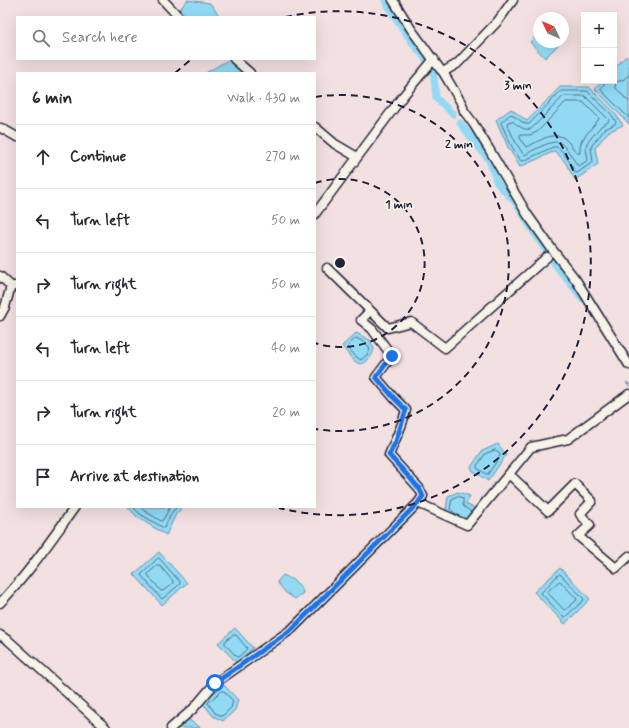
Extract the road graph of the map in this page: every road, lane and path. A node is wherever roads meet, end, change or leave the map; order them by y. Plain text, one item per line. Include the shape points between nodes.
1 (163, 0) edge
2 (393, 0) edge
3 (512, 0) edge
4 (178, 16) edge
5 (434, 59) junction
6 (235, 60) edge
7 (249, 72) edge
8 (443, 72) junction
9 (1, 128) dead end
10 (316, 129) edge
11 (16, 136) edge
12 (357, 157) junction
13 (316, 213) edge
14 (547, 257) dead end
15 (327, 268) dead end
16 (0, 276) edge
17 (14, 286) edge
18 (370, 311) junction
19 (0, 316) edge
20 (629, 365) edge
21 (629, 394) edge
22 (509, 474) junction
23 (418, 503) junction
24 (74, 508) edge
25 (629, 556) edge
26 (0, 603) edge
27 (0, 636) edge
28 (106, 728) edge
29 (171, 728) edge

1 - 4 street
2 - 5 street
3 - 8 street via 498,21 457,64
5 - 8 street
5 - 12 street
6 - 7 street
8 - 20 street via 527,214 576,280
9 - 11 street
10 - 12 street
12 - 13 street
14 - 18 street via 445,348 410,322 388,328
15 - 18 street
16 - 17 street
17 - 19 street
18 - 23 street via 361,320 392,356 376,377 406,410 389,455 419,488 423,496
21 - 22 street via 568,439 531,447
22 - 23 street via 467,525
22 - 25 street via 548,511 575,484 592,501 580,514 590,525 578,536 616,568
23 - 29 street via 292,629 215,683
24 - 26 street via 38,559
27 - 28 street via 9,641

